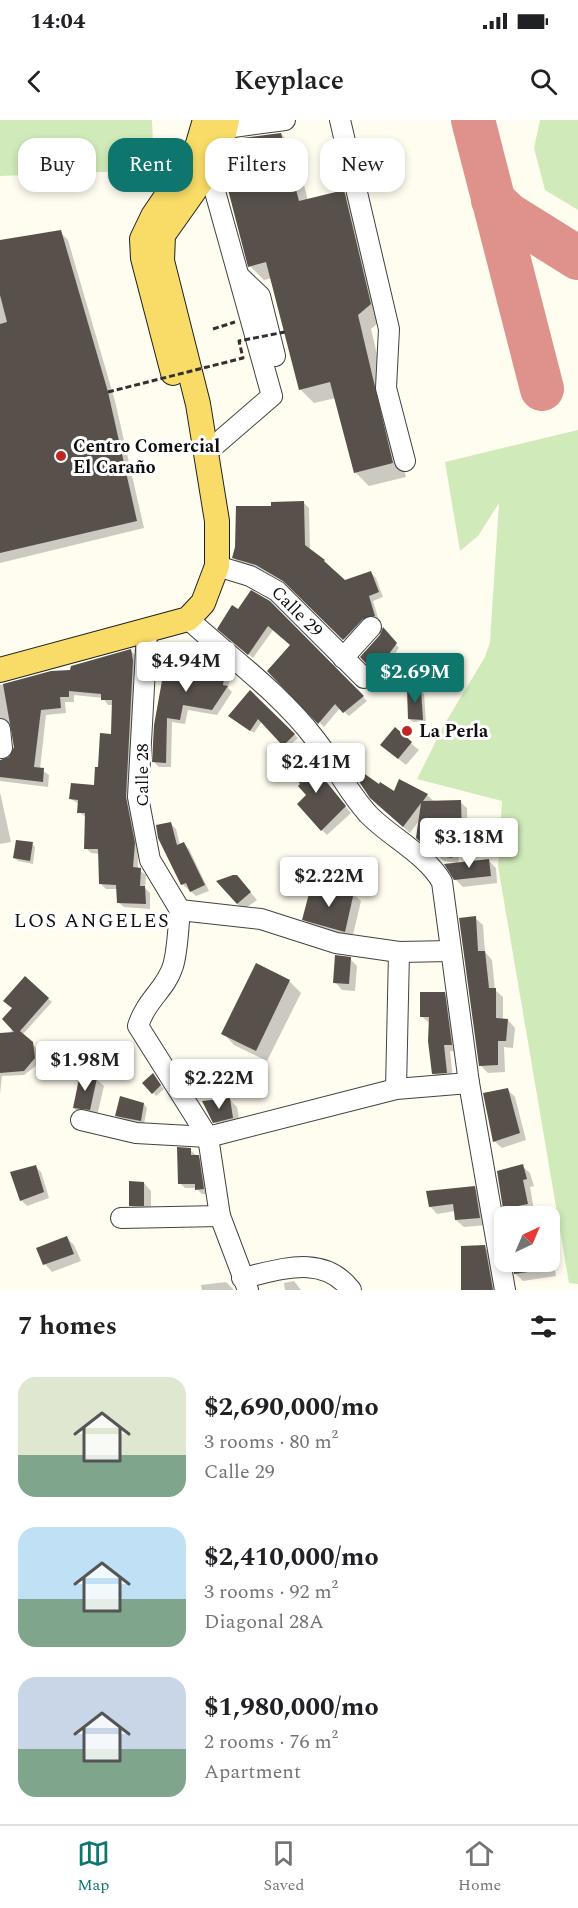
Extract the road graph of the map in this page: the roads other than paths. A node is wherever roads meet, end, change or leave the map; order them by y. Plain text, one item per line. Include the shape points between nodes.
1 (285, 120) edge
2 (340, 120) edge
3 (219, 123) edge
4 (220, 138) edge
5 (205, 176) edge
6 (215, 192) edge
7 (204, 448) junction
8 (405, 461) dead end
9 (217, 566) junction
10 (195, 611) junction
11 (371, 627) dead end
12 (147, 632) junction
13 (343, 658) junction
14 (0, 670) edge
15 (364, 678) dead end
16 (180, 910) junction
17 (451, 951) junction
18 (399, 952) junction
19 (469, 1083) junction
20 (396, 1089) junction
21 (81, 1120) dead end
22 (208, 1137) junction
23 (220, 1216) junction
24 (121, 1218) dead end
25 (245, 1284) edge
26 (351, 1290) edge
27 (505, 1290) edge

1 - 3 street
2 - 8 street via 389,329 386,388
3 - 4 main road
3 - 7 main road via 153,216 142,239 143,258 182,406
5 - 7 main road via 163,235 162,261 198,404
6 - 7 street via 272,396
7 - 9 main road via 218,521
9 - 10 main road
9 - 13 street, Calle 29 via 250,576 277,591
10 - 12 main road
10 - 17 street via 315,739 357,802 437,875 442,882
11 - 13 street
12 - 14 main road
12 - 16 street, Calle 28 via 138,796 150,860
13 - 15 street, Calle 29
16 - 18 street via 261,919 336,943
16 - 22 street via 173,966 143,1009 138,1026
17 - 18 street
17 - 19 street
18 - 20 street
19 - 20 street
19 - 27 street
20 - 22 street
21 - 22 street via 136,1133
22 - 23 street
23 - 24 street
23 - 25 street
25 - 26 street via 303,1265 324,1269 342,1279

